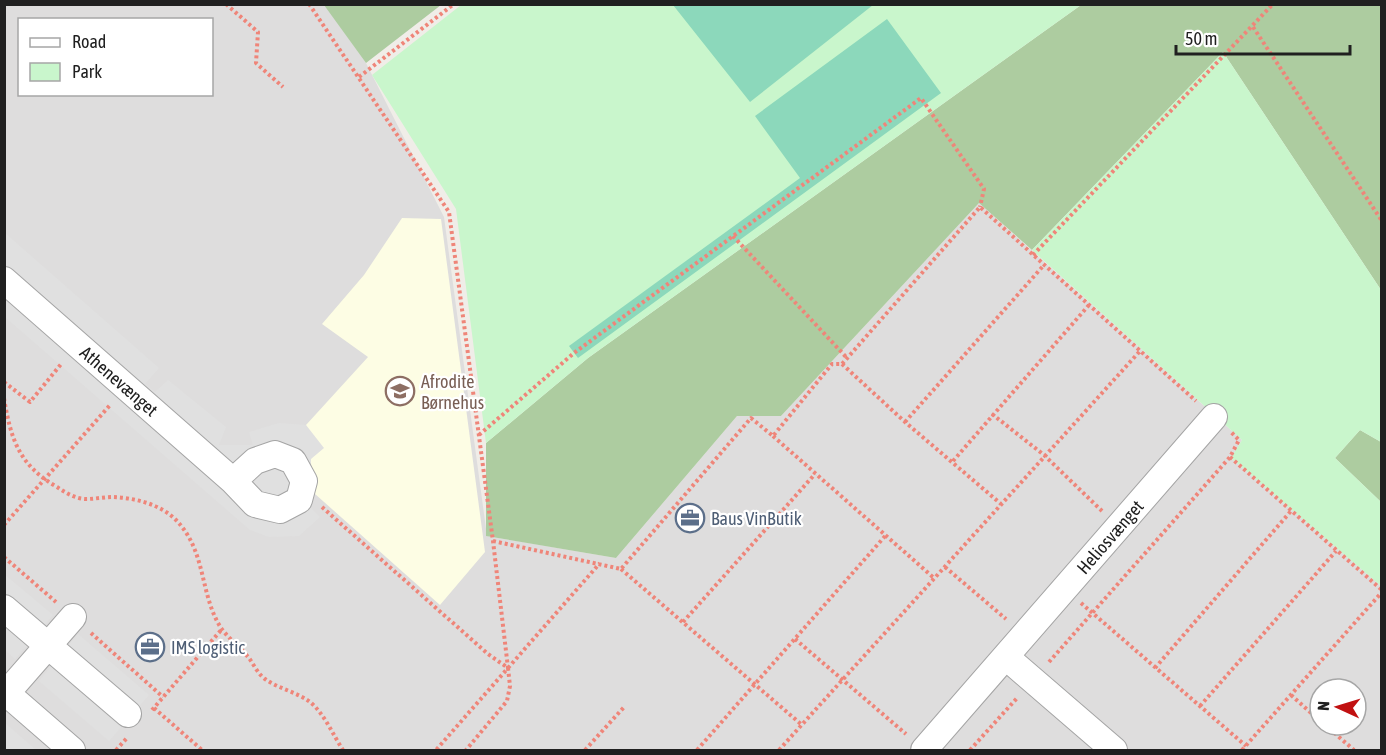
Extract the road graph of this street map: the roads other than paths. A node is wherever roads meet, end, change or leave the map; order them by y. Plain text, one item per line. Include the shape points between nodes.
1 (4, 280) edge
2 (1214, 417) road end
3 (233, 481) junction
4 (4, 608) edge
5 (73, 617) dead end
6 (48, 646) junction
7 (1006, 657) junction
8 (5, 694) edge
9 (135, 721) road end
10 (72, 750) edge
11 (924, 750) edge
12 (1114, 750) edge

1 - 3 street, Athenevænget
2 - 7 street, Heliosvænget
3 - 3 street, Athenevænget via 255,504 280,510 300,500 304,481 293,461 275,454 255,462
4 - 6 street
5 - 6 street
6 - 8 street
6 - 9 street
7 - 11 street, Heliosvænget
7 - 12 street
8 - 10 street

